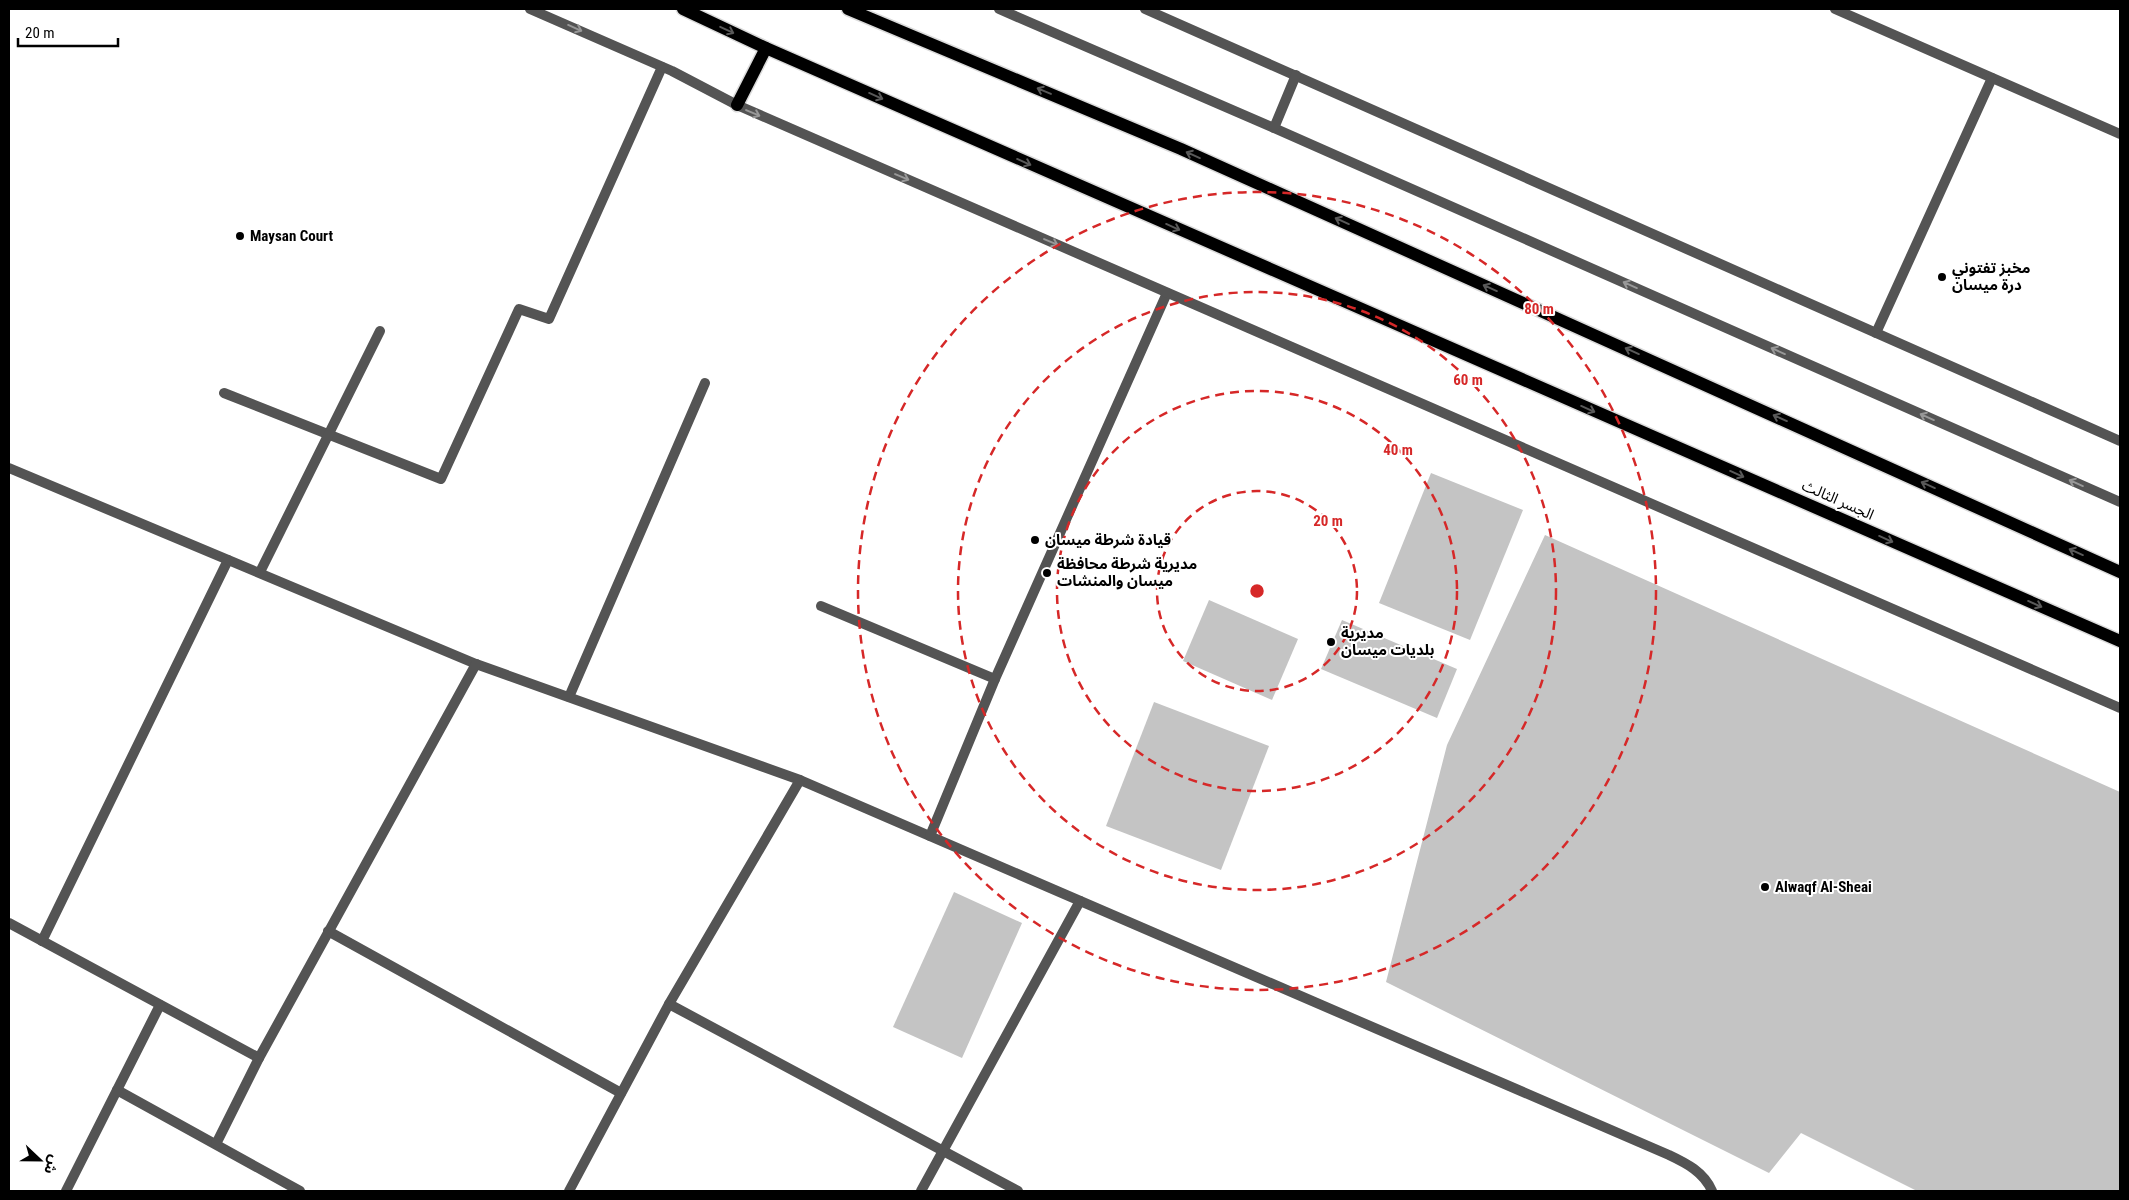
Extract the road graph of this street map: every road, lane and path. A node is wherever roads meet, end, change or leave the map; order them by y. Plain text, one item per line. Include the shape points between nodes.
1 (530, 9) edge
2 (683, 9) edge
3 (848, 9) edge
4 (999, 9) edge
5 (1835, 9) edge
6 (1152, 10) edge
7 (766, 48) junction
8 (662, 67) junction
9 (1296, 75) junction
10 (1992, 78) junction
11 (737, 106) junction
12 (1274, 128) junction
13 (2120, 134) edge
14 (1167, 292) junction
15 (380, 331) dead end
16 (1876, 333) junction
17 (706, 383) dead end
18 (224, 393) dead end
19 (327, 434) junction
20 (2120, 441) edge
21 (9, 468) edge
22 (2120, 502) edge
23 (228, 560) junction
24 (260, 572) junction
25 (2120, 572) edge
26 (821, 606) dead end
27 (2120, 641) edge
28 (476, 664) junction
29 (995, 679) junction
30 (569, 697) junction
31 (2120, 708) edge
32 (800, 780) junction
33 (930, 836) junction
34 (1080, 901) junction
35 (9, 923) edge
36 (328, 931) junction
37 (42, 941) junction
38 (669, 1004) junction
39 (160, 1005) junction
40 (259, 1058) junction
41 (118, 1090) junction
42 (621, 1093) junction
43 (216, 1144) junction
44 (943, 1150) junction
45 (66, 1191) edge
46 (300, 1191) edge
47 (569, 1191) edge
48 (921, 1191) edge
49 (1018, 1191) edge
50 (1712, 1191) edge

1 -> 8 street
2 -> 7 main road, الجسر الثالث
25 -> 3 main road via 1181,149
4 - 12 street
5 - 10 street
6 - 9 street
7 - 11 main road
7 -> 27 main road, الجسر الثالث
8 - 11 street
8 - 19 street via 549,319 519,309 441,479
9 - 12 street
9 - 16 street
10 - 13 street
10 - 16 street
11 -> 14 street
22 -> 12 street
14 - 29 street
14 - 31 street
15 - 19 street
16 - 20 street
17 - 30 street
18 - 19 street
19 - 24 street
21 - 23 street
23 - 24 street
23 - 37 street
24 - 28 street
26 - 29 street
28 - 30 street
28 - 36 street
29 - 33 street
30 - 32 street
32 - 33 street
32 - 38 street
33 - 34 street
34 - 44 street
34 - 50 street via 1691,1165 1709,1183
35 - 37 street
36 - 40 street
36 - 42 street
37 - 39 street
38 - 42 street
38 - 44 street
39 - 40 street
39 - 41 street
40 - 43 street
41 - 43 street
41 - 45 street
42 - 47 street
43 - 46 street
44 - 48 street
44 - 49 street

